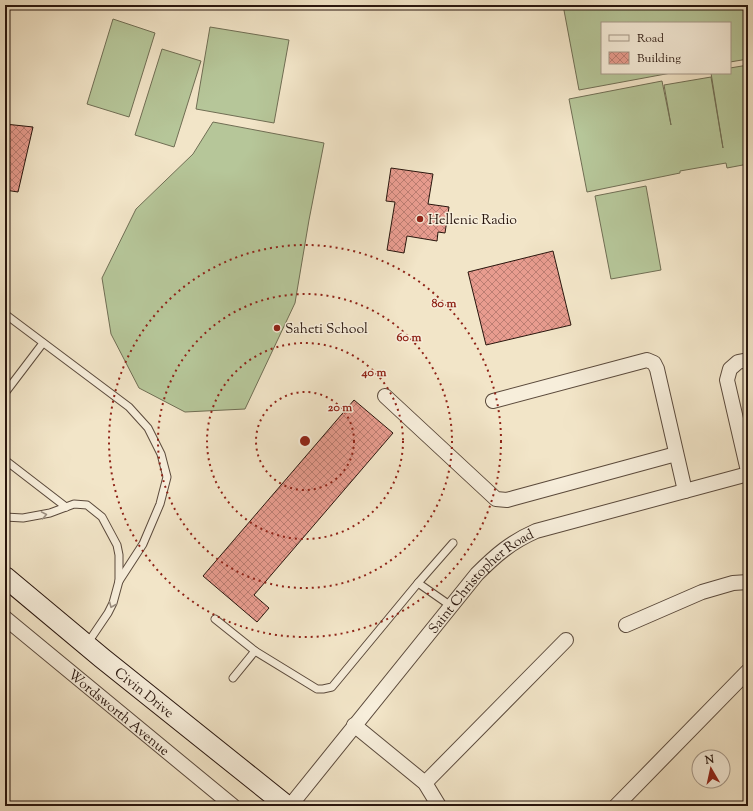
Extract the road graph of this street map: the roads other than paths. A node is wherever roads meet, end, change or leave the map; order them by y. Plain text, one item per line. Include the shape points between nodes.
1 (5, 314) edge
2 (44, 343) junction
3 (748, 360) edge
4 (5, 394) edge
5 (385, 396) dead end
6 (493, 401) dead end
7 (676, 454) junction
8 (5, 460) edge
9 (748, 472) edge
10 (685, 491) junction
11 (66, 507) junction
12 (5, 517) edge
13 (454, 543) dead end
14 (5, 577) edge
15 (119, 581) junction
16 (748, 582) edge
17 (418, 583) junction
18 (451, 606) junction
19 (5, 618) edge
20 (215, 619) dead end
21 (626, 625) dead end
22 (566, 640) dead end
23 (86, 645) junction
24 (255, 651) junction
25 (748, 671) edge
26 (233, 678) dead end
27 (354, 725) junction
28 (425, 783) junction
29 (233, 806) edge
30 (287, 806) edge
31 (290, 806) edge
32 (439, 806) edge
33 (616, 806) edge

1 - 2 lane
2 - 4 lane
2 - 15 lane via 129,407 148,428 161,454 167,477 160,504 142,544
3 - 9 street via 738,362 730,369 727,380
5 - 7 street via 496,499 507,500
6 - 7 street via 647,360 654,363 657,369
7 - 10 street
8 - 11 lane
9 - 10 street, Saint Christopher Road
10 - 18 street, Saint Christopher Road via 536,531 523,537 500,552 477,574
12 -> 11 lane via 23,518
11 - 15 lane via 74,504 87,505 102,517 117,545
13 - 17 lane
14 - 23 main road, Civin Drive
15 -> 23 lane via 108,613
16 - 21 street via 733,583 702,592
17 - 18 lane
17 - 24 lane via 332,687 317,689
18 - 27 street, Saint Christopher Road
19 - 29 street, Wordsworth Avenue
20 - 24 lane
22 - 28 street
23 - 30 main road, Civin Drive
24 - 26 lane
25 - 33 street
27 - 28 street
27 - 31 street, Saint Christopher Road
28 - 32 street

